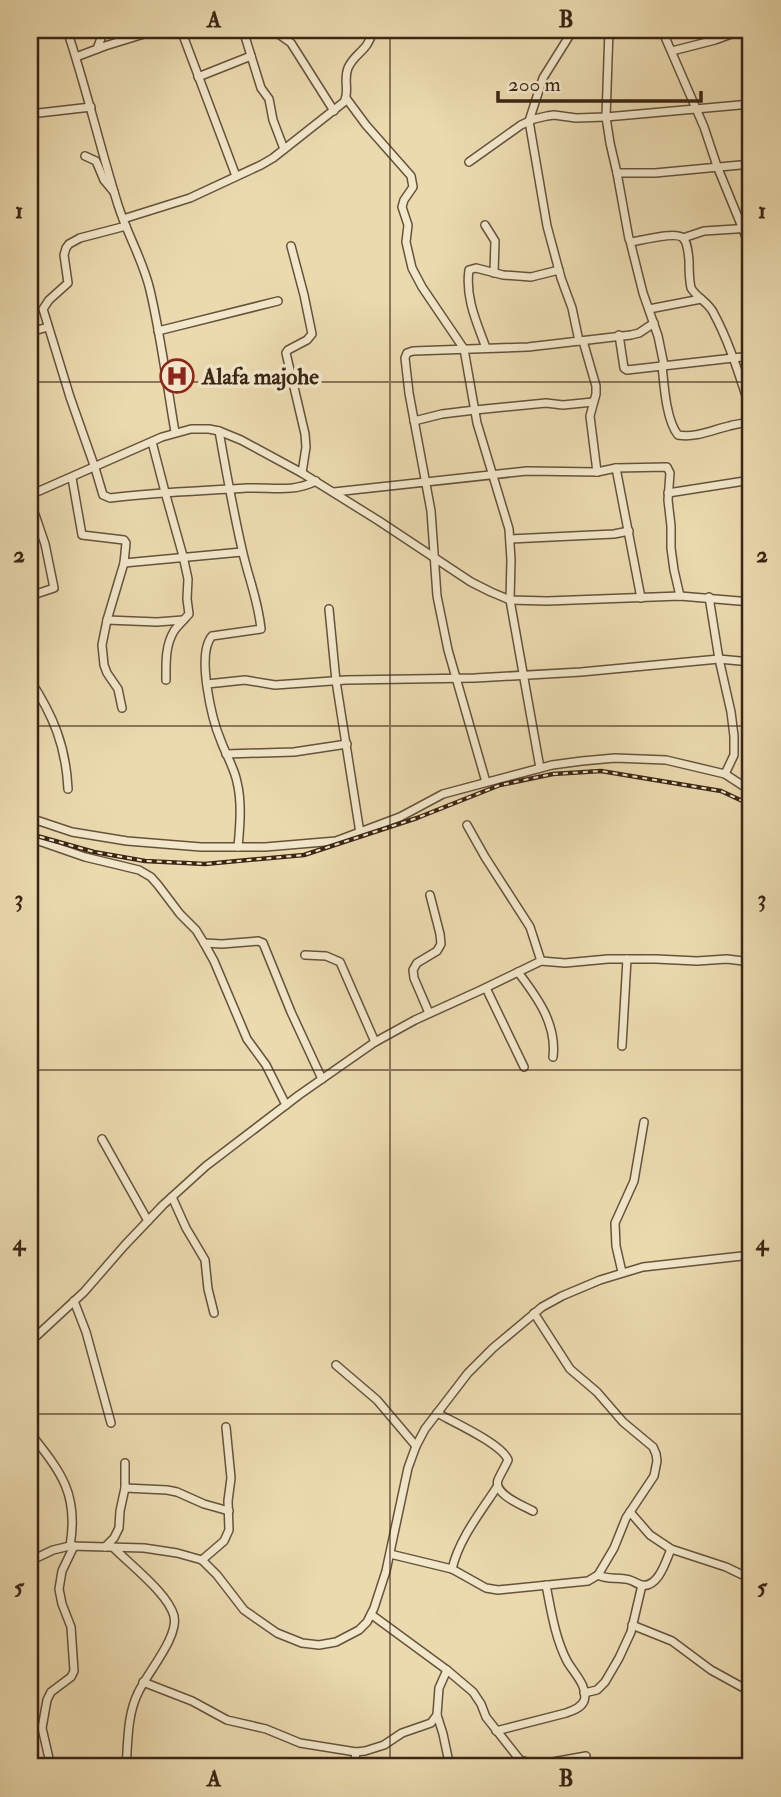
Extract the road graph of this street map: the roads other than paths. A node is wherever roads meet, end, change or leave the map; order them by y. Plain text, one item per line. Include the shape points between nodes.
1 (67, 30) edge
2 (104, 30) edge
3 (157, 30) edge
4 (181, 30) edge
5 (373, 30) edge
6 (573, 30) edge
7 (609, 30) edge
8 (662, 30) edge
9 (742, 30) edge
10 (243, 31) edge
11 (97, 49) junction
12 (672, 51) junction
13 (251, 56) junction
14 (76, 57) junction
15 (30, 72) edge
16 (198, 77) junction
17 (30, 85) edge
18 (346, 98) junction
19 (751, 104) edge
20 (91, 107) junction
21 (696, 110) junction
22 (334, 111) junction
23 (30, 114) edge
24 (606, 117) junction
25 (529, 121) junction
26 (284, 149) junction
27 (85, 156) dead end
28 (469, 162) dead end
29 (751, 164) edge
30 (717, 166) junction
31 (617, 173) junction
32 (236, 176) junction
33 (115, 192) junction
34 (125, 222) junction
35 (485, 225) dead end
36 (747, 228) edge
37 (683, 238) junction
38 (631, 241) junction
39 (291, 246) dead end
40 (751, 249) edge
41 (559, 270) junction
42 (494, 273) junction
43 (701, 299) junction
44 (278, 302) dead end
45 (649, 309) junction
46 (654, 323) junction
47 (48, 327) junction
48 (158, 331) junction
49 (30, 332) edge
50 (619, 335) junction
51 (581, 341) junction
52 (486, 348) junction
53 (464, 349) junction
54 (751, 356) edge
55 (732, 357) junction
56 (663, 365) junction
57 (593, 402) junction
58 (475, 410) junction
59 (751, 411) edge
60 (414, 421) junction
61 (751, 422) edge
62 (219, 431) junction
63 (175, 432) junction
64 (152, 442) junction
65 (95, 468) junction
66 (616, 468) junction
67 (597, 472) junction
68 (302, 473) junction
69 (492, 474) junction
70 (72, 478) junction
71 (751, 480) edge
72 (316, 481) junction
73 (425, 482) junction
74 (229, 490) junction
75 (165, 492) junction
76 (334, 492) junction
77 (668, 493) junction
78 (30, 498) edge
79 (629, 531) junction
80 (510, 539) junction
81 (242, 552) junction
82 (183, 556) junction
83 (435, 558) junction
84 (124, 563) junction
85 (30, 596) edge
86 (680, 596) junction
87 (709, 597) junction
88 (641, 598) junction
89 (510, 600) junction
90 (751, 602) edge
91 (329, 609) dead end
92 (107, 620) junction
93 (183, 620) junction
94 (719, 659) junction
95 (751, 661) edge
96 (524, 674) junction
97 (457, 678) junction
98 (30, 680) edge
99 (166, 680) dead end
100 (336, 681) junction
101 (207, 684) junction
102 (122, 708) dead end
103 (347, 744) junction
104 (226, 754) junction
105 (540, 768) junction
106 (725, 774) junction
107 (486, 782) junction
108 (68, 789) dead end
109 (751, 790) edge
110 (30, 818) edge
111 (467, 825) dead end
112 (360, 832) junction
113 (36, 840) dead end
114 (238, 847) junction
115 (430, 895) dead end
116 (204, 943) junction
117 (306, 955) dead end
118 (627, 959) junction
119 (541, 961) junction
120 (751, 962) edge
121 (518, 972) junction
122 (486, 988) junction
123 (429, 1013) junction
124 (375, 1042) junction
125 (622, 1046) dead end
126 (552, 1057) dead end
127 (524, 1067) dead end
128 (322, 1079) junction
129 (286, 1105) junction
130 (644, 1122) dead end
131 (102, 1139) dead end
132 (172, 1197) junction
133 (148, 1221) junction
134 (751, 1255) edge
135 (622, 1272) junction
136 (74, 1301) junction
137 (214, 1313) dead end
138 (534, 1313) junction
139 (30, 1342) edge
140 (336, 1365) dead end
141 (437, 1413) junction
142 (111, 1423) dead end
143 (226, 1426) dead end
144 (30, 1433) edge
145 (416, 1446) junction
146 (125, 1463) dead end
147 (497, 1487) junction
148 (125, 1488) junction
149 (229, 1511) junction
150 (533, 1511) dead end
151 (630, 1512) junction
152 (72, 1546) junction
153 (108, 1547) junction
154 (671, 1549) junction
155 (390, 1554) junction
156 (202, 1560) junction
157 (30, 1561) edge
158 (452, 1569) junction
159 (598, 1576) junction
160 (751, 1579) edge
161 (545, 1585) junction
162 (642, 1585) junction
163 (372, 1615) junction
164 (632, 1625) junction
165 (447, 1670) junction
166 (144, 1682) junction
167 (751, 1692) edge
168 (584, 1693) junction
169 (437, 1714) junction
170 (496, 1731) junction
171 (356, 1752) junction
172 (586, 1756) dead end
173 (51, 1767) edge
174 (126, 1767) edge
175 (352, 1767) edge
176 (450, 1767) edge

1 - 14 street
2 - 11 street
3 - 11 street
4 - 16 street
5 - 18 street via 366,47 349,66
6 - 25 street via 543,78
7 - 24 street
8 - 12 street
9 - 12 street
10 - 13 street
10 - 22 street via 277,33 291,43
11 - 14 street
12 - 21 street
13 - 16 street
13 - 26 street
14 - 20 street
15 - 17 street
16 - 32 street
18 - 22 street
18 - 53 street via 411,176 413,187 402,207 412,268
19 - 21 street
20 - 23 street
20 - 33 street
21 - 24 street
21 - 30 street
22 - 26 street
24 - 25 street via 554,115
24 - 31 street
25 - 28 street
25 - 41 street
26 - 32 street
27 - 33 street via 96,162
29 - 30 street
30 - 31 street
30 - 36 street
31 - 38 street
32 - 34 street via 190,198 139,212
33 - 34 street
34 - 47 street via 80,238 66,248 69,281 43,309
34 - 48 street via 149,286
35 - 42 street via 495,241
36 - 37 street via 704,231
36 - 40 street
37 - 38 street
37 - 43 street via 690,283
38 - 45 street
39 - 68 street via 312,334 286,353 305,434
41 - 42 street via 531,277
41 - 51 street
42 - 52 street via 472,268 469,274 472,311
43 - 45 street
43 - 55 street via 715,314
44 - 48 street
45 - 46 street
46 - 50 street via 639,333
46 - 56 street
47 - 49 street
47 - 65 street
48 - 63 street
50 - 51 street
50 - 56 street via 626,370
51 - 52 street
51 - 57 street via 596,386
52 - 53 street
53 - 58 street
53 - 60 street via 407,354
54 - 55 street
55 - 56 street
55 - 59 street
56 - 61 street via 664,388 678,435 704,434
57 - 58 street
57 - 67 street via 590,424
58 - 60 street
58 - 69 street
60 - 73 street
62 - 63 street
62 - 68 street
62 - 74 street
63 - 64 street
64 - 65 street
64 - 75 street
65 - 70 street
65 - 75 street via 105,497
66 - 67 street
66 - 77 street via 667,467
66 - 79 street
67 - 69 street
68 - 72 street
69 - 73 street
69 - 80 street
70 - 78 street
70 - 84 street via 81,534 124,540
71 - 77 street
72 - 74 street via 297,489
72 - 76 street
73 - 76 street
73 - 83 street
74 - 75 street
74 - 81 street
75 - 82 street
76 - 83 street
77 - 86 street
78 - 85 street via 54,588
79 - 80 street
79 - 88 street
80 - 89 street
81 - 82 street
81 - 101 street via 261,629 209,638
82 - 84 street
82 - 93 street via 189,610
83 - 89 street
83 - 97 street via 437,596
84 - 92 street
86 - 87 street
86 - 88 street
87 - 90 street
87 - 94 street
88 - 89 street
89 - 96 street
91 - 100 street
92 - 93 street
92 - 102 street via 102,656
93 - 99 street via 168,646
94 - 95 street
94 - 96 street
94 - 106 street via 734,736 734,755
96 - 97 street
96 - 105 street
97 - 100 street
97 - 107 street
98 - 108 street via 60,737
100 - 101 street
100 - 103 street
101 - 104 street
103 - 104 street via 294,752
103 - 112 street
104 - 114 street via 238,784
105 - 106 street via 638,759 666,760
105 - 107 street
106 - 109 street
107 - 112 street via 443,794
110 - 114 street via 72,832 127,842
111 - 119 street via 530,927
112 - 114 street via 336,841
113 - 116 street via 144,873
115 - 123 street via 441,944 413,970
116 - 128 street via 263,943
116 - 129 street via 247,1039
117 - 124 street via 340,962
118 - 119 street
118 - 120 street
118 - 125 street
119 - 121 street
121 - 122 street
121 - 126 street via 544,1009 554,1045
122 - 123 street
122 - 127 street
123 - 124 street
124 - 128 street
128 - 129 street
129 - 132 street
130 - 135 street via 634,1181 615,1223
131 - 133 street
132 - 133 street
132 - 137 street via 205,1260
133 - 136 street
134 - 135 street
135 - 138 street via 562,1296
136 - 139 street
136 - 142 street
138 - 141 street via 468,1373
138 - 151 street via 570,1369 653,1447 657,1461 654,1476
140 - 145 street via 377,1400
141 - 145 street
141 - 147 street via 505,1453 508,1460
143 - 149 street
144 - 152 street via 68,1488
145 - 155 street
146 - 148 street
147 - 150 street
147 - 158 street via 461,1541
148 - 149 street via 177,1492
148 - 153 street via 119,1528
149 - 156 street via 227,1536
151 - 154 street via 650,1535
151 - 159 street
152 - 153 street
152 - 157 street
152 - 173 street via 59,1589 71,1627 74,1671 47,1700 42,1728
153 - 156 street via 155,1549
153 - 166 street via 149,1581 174,1616 168,1642
154 - 160 street
154 - 162 street via 660,1573 650,1584
155 - 158 street
155 - 163 street
156 - 163 street via 252,1617 293,1641 336,1642 359,1630
158 - 161 street via 492,1590
159 - 161 street
159 - 162 street
161 - 168 street via 563,1651
162 - 164 street
163 - 165 street
164 - 167 street via 672,1642
164 - 168 street via 605,1682
165 - 169 street via 439,1688
165 - 170 street via 473,1692
166 - 171 street via 227,1720 300,1743
166 - 174 street via 133,1704
168 - 170 street via 583,1702 574,1710
169 - 171 street via 431,1723 384,1745
169 - 176 street
170 - 172 street via 524,1762
171 - 175 street

